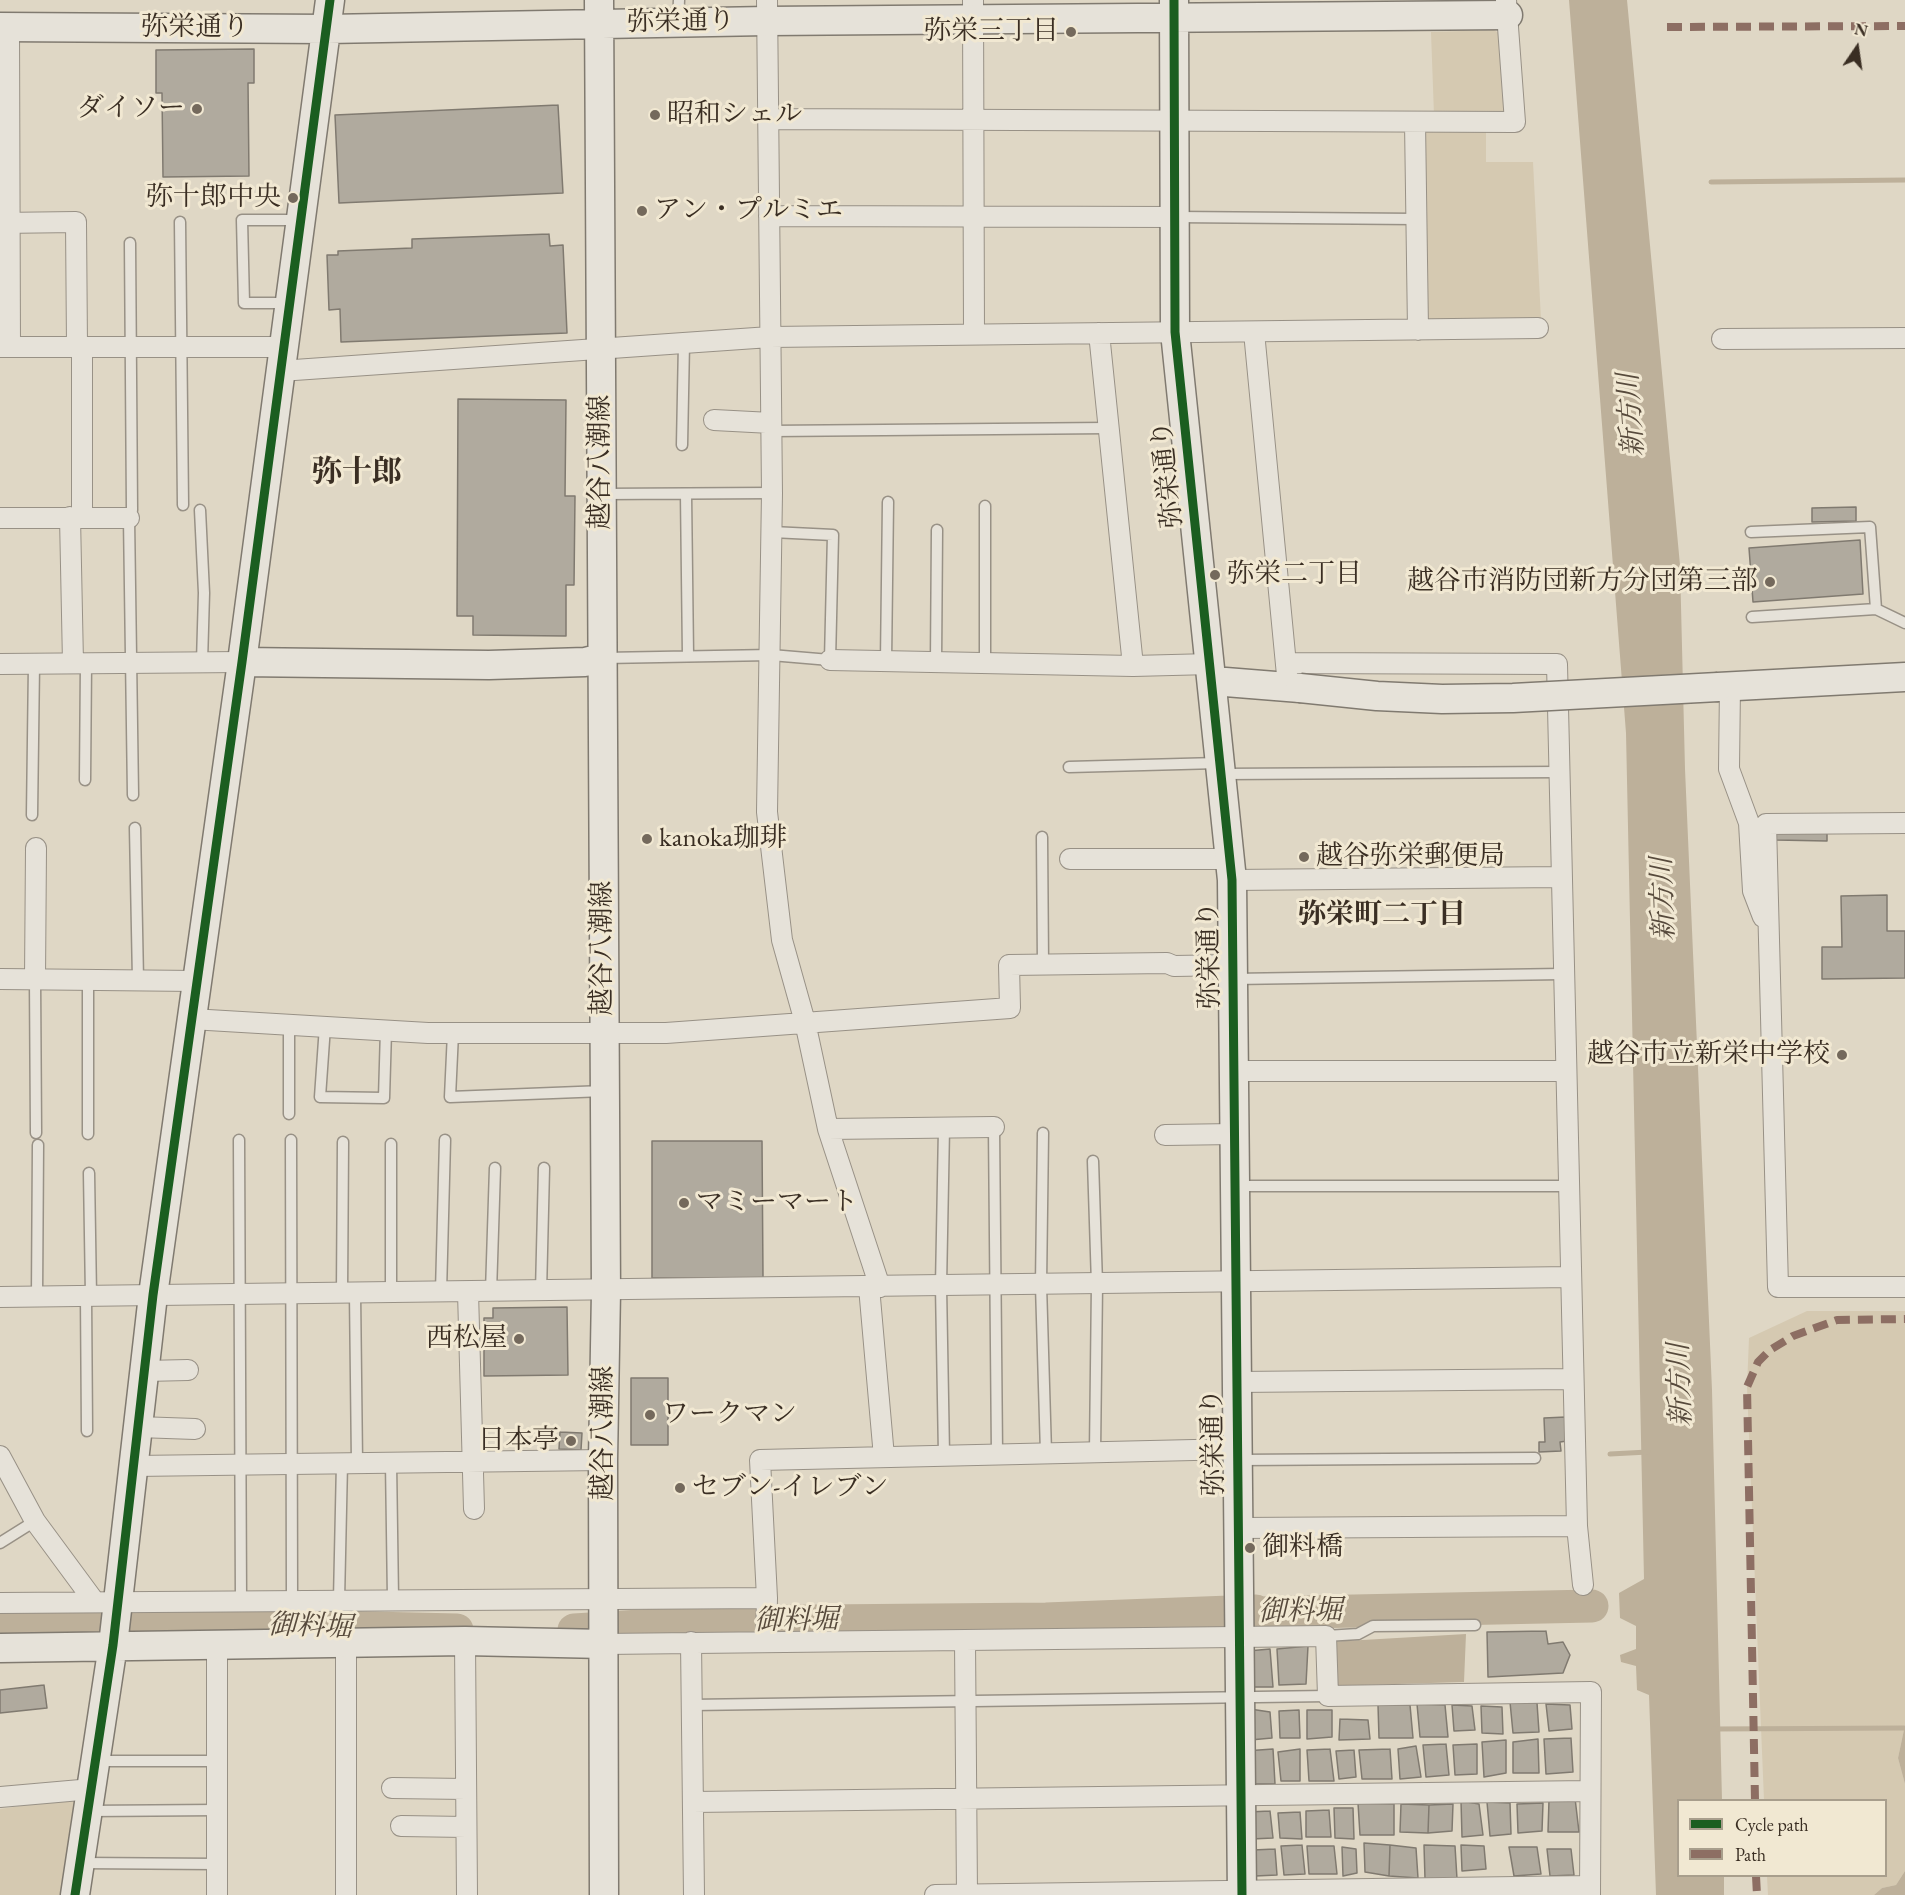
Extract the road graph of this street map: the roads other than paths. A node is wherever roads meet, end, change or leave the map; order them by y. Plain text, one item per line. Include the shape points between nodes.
1 (330, 0) edge
2 (1507, 7) edge
3 (1174, 9) edge
4 (973, 10) edge
5 (678, 11) edge
6 (767, 11) edge
7 (599, 12) edge
8 (5, 27) edge
9 (327, 29) junction
10 (769, 119) junction
11 (973, 120) junction
12 (1174, 120) junction
13 (1414, 122) junction
14 (5, 149) edge
15 (769, 216) junction
16 (973, 216) junction
17 (1175, 217) junction
18 (1416, 219) junction
19 (301, 220) junction
20 (180, 222) dead end
21 (5, 223) edge
22 (130, 243) dead end
23 (5, 283) edge
24 (290, 303) junction
25 (1538, 328) dead end
26 (1418, 330) junction
27 (1175, 332) junction
28 (1254, 332) junction
29 (974, 333) junction
30 (1099, 333) junction
31 (770, 337) junction
32 (1905, 338) edge
33 (1722, 339) dead end
34 (684, 343) junction
35 (131, 346) junction
36 (180, 346) junction
37 (5, 347) edge
38 (79, 347) junction
39 (600, 348) junction
40 (282, 359) junction
41 (714, 420) dead end
42 (771, 427) junction
43 (1108, 428) junction
44 (682, 446) dead end
45 (772, 493) junction
46 (601, 494) junction
47 (687, 494) junction
48 (888, 502) dead end
49 (183, 505) dead end
50 (985, 506) dead end
51 (200, 510) dead end
52 (76, 517) junction
53 (0, 518) edge
54 (129, 518) junction
55 (937, 530) dead end
56 (772, 532) junction
57 (1751, 532) dead end
58 (1876, 609) junction
59 (1752, 617) dead end
60 (1905, 623) edge
61 (771, 655) junction
62 (688, 656) junction
63 (601, 658) junction
64 (830, 660) junction
65 (886, 661) junction
66 (202, 662) junction
67 (242, 662) junction
68 (936, 662) junction
69 (79, 663) junction
70 (130, 663) junction
71 (985, 663) junction
72 (0, 664) edge
73 (34, 664) junction
74 (1133, 666) junction
75 (1212, 673) junction
76 (1905, 677) edge
77 (1291, 680) junction
78 (1724, 686) junction
79 (1069, 767) dead end
80 (1222, 768) junction
81 (1559, 772) junction
82 (85, 780) dead end
83 (133, 795) dead end
84 (32, 815) dead end
85 (1905, 823) edge
86 (135, 828) dead end
87 (1042, 837) dead end
88 (36, 848) dead end
89 (1070, 859) dead end
90 (1231, 869) junction
91 (1561, 877) junction
92 (1768, 931) junction
93 (1043, 965) junction
94 (1233, 972) junction
95 (1562, 974) junction
96 (0, 979) edge
97 (35, 979) junction
98 (88, 980) junction
99 (138, 980) junction
100 (196, 981) junction
101 (191, 1018) junction
102 (805, 1022) junction
103 (289, 1024) junction
104 (325, 1026) junction
105 (386, 1030) junction
106 (604, 1032) junction
107 (453, 1033) junction
108 (1235, 1071) junction
109 (1564, 1071) junction
110 (604, 1091) junction
111 (289, 1114) dead end
112 (994, 1127) joint
113 (944, 1128) junction
114 (828, 1129) junction
115 (36, 1132) dead end
116 (1043, 1133) dead end
117 (88, 1134) dead end
118 (1235, 1134) junction
119 (1165, 1135) dead end
120 (239, 1140) dead end
121 (291, 1140) dead end
122 (445, 1140) dead end
123 (343, 1142) dead end
124 (391, 1144) dead end
125 (38, 1145) dead end
126 (1093, 1161) dead end
127 (495, 1168) dead end
128 (544, 1168) dead end
129 (89, 1173) dead end
130 (1236, 1186) junction
131 (1568, 1186) junction
132 (1570, 1277) junction
133 (1236, 1282) junction
134 (1097, 1284) junction
135 (1041, 1285) junction
136 (941, 1286) junction
137 (995, 1286) junction
138 (874, 1287) junction
139 (1905, 1287) edge
140 (606, 1291) junction
141 (468, 1292) junction
142 (491, 1292) junction
143 (541, 1292) junction
144 (349, 1293) junction
145 (391, 1293) junction
146 (441, 1293) junction
147 (241, 1294) junction
148 (291, 1294) junction
149 (153, 1295) junction
150 (37, 1296) junction
151 (89, 1296) junction
152 (0, 1297) edge
153 (188, 1370) dead end
154 (145, 1371) junction
155 (1573, 1379) junction
156 (1236, 1382) junction
157 (138, 1427) junction
158 (195, 1429) dead end
159 (87, 1431) dead end
160 (1095, 1452) junction
161 (1046, 1453) junction
162 (998, 1454) junction
163 (944, 1455) junction
164 (1237, 1455) junction
165 (884, 1457) junction
166 (1535, 1458) dead end
167 (603, 1460) junction
168 (473, 1461) junction
169 (2, 1462) edge
170 (391, 1462) junction
171 (350, 1463) junction
172 (241, 1464) junction
173 (291, 1464) junction
174 (134, 1466) junction
175 (474, 1509) dead end
176 (35, 1521) junction
177 (1577, 1526) junction
178 (1238, 1528) junction
179 (0, 1543) edge
180 (1583, 1585) dead end
181 (393, 1599) junction
182 (292, 1600) junction
183 (339, 1600) junction
184 (767, 1600) junction
185 (241, 1601) junction
186 (0, 1603) edge
187 (604, 1603) junction
188 (112, 1619) junction
189 (1475, 1625) dead end
190 (1239, 1634) junction
191 (1326, 1636) junction
192 (604, 1639) junction
193 (766, 1639) junction
194 (465, 1641) junction
195 (965, 1641) junction
196 (691, 1642) junction
197 (346, 1643) junction
198 (217, 1644) junction
199 (0, 1648) edge
200 (1328, 1696) junction
201 (1240, 1697) junction
202 (965, 1701) junction
203 (692, 1705) junction
204 (216, 1761) junction
205 (92, 1787) junction
206 (392, 1788) dead end
207 (466, 1789) junction
208 (1589, 1791) junction
209 (1241, 1795) junction
210 (0, 1797) edge
211 (966, 1799) junction
212 (693, 1802) junction
213 (218, 1810) junction
214 (401, 1827) dead end
215 (466, 1827) junction
216 (80, 1863) junction
217 (216, 1864) junction
218 (1590, 1891) edge
219 (1242, 1893) edge
220 (75, 1895) edge
221 (217, 1895) edge
222 (346, 1895) edge
223 (466, 1895) edge
224 (604, 1895) edge
225 (694, 1895) edge
226 (935, 1895) edge
227 (967, 1895) edge

1 - 9 street
2 - 3 street
2 - 13 street via 1515,122
3 - 4 street, 弥栄通り
3 - 12 street, 弥栄通り
4 - 6 street, 弥栄通り
4 - 11 street
5 - 6 street, 弥栄通り
5 - 7 street, 弥栄通り
6 - 10 street
7 - 9 street, 弥栄通り
7 - 39 street, 越谷八潮線
8 - 9 street, 弥栄通り
8 - 14 street
9 - 19 street
10 - 11 street
10 - 15 street
11 - 12 street
11 - 16 street
12 - 13 street
12 - 17 street, 弥栄通り
13 - 18 street
14 - 21 street
15 - 16 street
15 - 31 street
16 - 17 street
16 - 29 street
17 - 18 lane
17 - 27 street, 弥栄通り
18 - 26 street
19 - 24 street
19 - 24 lane via 242,220 244,303
20 - 36 lane
21 - 23 street
21 - 38 street via 76,222
22 - 35 lane
23 - 37 street
24 - 40 street
25 - 26 street
26 - 28 street
27 - 28 street
27 - 30 street
27 - 75 street, 弥栄通り
28 - 77 street
29 - 30 street
29 - 31 street
30 - 43 street
31 - 34 street
31 - 42 street
32 - 33 street
34 - 39 street
34 - 44 lane
35 - 36 street
35 - 38 street
35 - 54 lane
36 - 40 street
36 - 49 lane
37 - 38 street
38 - 52 street
39 - 40 street
39 - 46 street, 越谷八潮線
40 - 67 street
41 - 42 street
42 - 43 lane
42 - 45 street
43 - 74 street
45 - 47 lane
45 - 56 street
46 - 47 lane
46 - 63 street, 越谷八潮線
47 - 62 lane
48 - 65 lane
50 - 71 lane
51 - 66 lane
52 - 53 street
52 - 54 street
52 - 69 street
54 - 70 lane
55 - 68 lane
56 - 61 street
56 - 64 lane via 833,535
57 - 58 lane via 1870,527
58 - 59 lane
58 - 60 lane
61 - 62 lane
61 - 64 lane
61 - 102 street via 767,812 782,940
62 - 63 lane
63 - 67 street via 489,665
63 - 106 street, 越谷八潮線
64 - 65 street
65 - 68 street
66 - 67 street
66 - 70 street
67 - 100 street
68 - 71 street
69 - 70 street
69 - 73 street
69 - 82 lane
70 - 83 lane
71 - 74 street
72 - 73 street
73 - 84 lane
74 - 75 street
75 - 77 street
75 - 80 street, 弥栄通り
76 - 78 street
77 - 78 street, bridge via 1377,696 1478,699
77 - 81 street via 1557,664
78 - 92 street via 1729,769 1749,823 1753,891
79 - 80 lane
80 - 81 lane
80 - 90 street, 弥栄通り
81 - 91 street
85 - 92 street via 1766,824
86 - 99 lane
87 - 93 lane
88 - 97 street
89 - 90 street
90 - 91 street
90 - 94 street, 弥栄通り
91 - 95 street
92 - 139 street via 1779,1287
93 - 94 street via 1167,963
93 - 102 street via 1009,965 1010,1008
94 - 95 lane
94 - 108 street, 弥栄通り
95 - 109 street
96 - 97 street
97 - 98 street
97 - 115 lane
98 - 99 street
98 - 117 lane
99 - 100 street
100 - 101 street
101 - 103 street
101 - 149 street
102 - 106 street via 666,1034
102 - 114 street
103 - 104 street
103 - 111 lane
104 - 105 street
104 - 105 lane via 320,1098 384,1098
105 - 107 street
106 - 107 street
106 - 110 street, 越谷八潮線
107 - 110 lane via 450,1097
108 - 109 street
108 - 118 street, 弥栄通り
109 - 131 street
110 - 140 street, 越谷八潮線
112 - 113 street
112 - 137 lane
113 - 114 street
113 - 136 lane
114 - 138 street
116 - 135 lane
118 - 119 street
118 - 130 street, 弥栄通り
120 - 147 lane
121 - 148 lane
122 - 146 lane
123 - 144 lane
124 - 145 lane
125 - 150 lane
126 - 134 lane
127 - 142 lane
128 - 143 lane
129 - 151 lane
130 - 131 lane
130 - 133 street, 弥栄通り
131 - 132 street
132 - 133 street
132 - 155 street
133 - 134 street
133 - 156 street, 弥栄通り
134 - 135 street
134 - 160 lane
135 - 137 street
135 - 161 lane
136 - 137 street
136 - 138 street
136 - 163 lane
137 - 162 lane
138 - 140 street
138 - 165 street
140 - 143 street
140 - 167 street, 越谷八潮線
141 - 142 street
141 - 146 street
141 - 168 street
142 - 143 street
144 - 145 street
144 - 148 street
144 - 171 lane
145 - 146 street
147 - 148 street
147 - 149 street
147 - 172 lane
148 - 173 lane
149 - 151 street
149 - 154 street
150 - 151 street
150 - 152 street
151 - 159 lane
153 - 154 street
154 - 157 street
155 - 156 street
155 - 177 street
156 - 164 street, 弥栄通り
157 - 158 street
157 - 174 street
160 - 161 street
160 - 164 street
161 - 162 street
162 - 163 street
163 - 165 street
164 - 166 lane
164 - 178 street, 弥栄通り
165 - 184 street via 760,1460
167 - 168 street
167 - 187 street, 越谷八潮線
168 - 170 street
168 - 175 street
169 - 176 street
170 - 171 street
170 - 181 lane
171 - 173 street
171 - 183 lane
172 - 173 street
172 - 174 street
172 - 185 lane
173 - 182 lane
174 - 188 street
176 - 179 lane
176 - 188 street
177 - 178 street
177 - 180 street
178 - 190 street, 弥栄通り
181 - 183 street
181 - 187 street
182 - 183 street
182 - 185 street
184 - 187 street
184 - 193 street
185 - 188 street
186 - 188 street
187 - 192 street, 越谷八潮線
188 - 198 street
188 - 199 street
188 - 205 street
189 - 191 lane via 1373,1626 1358,1634
190 - 191 street
190 - 195 street
190 - 201 street, 弥栄通り
191 - 200 street
192 - 194 street
192 - 196 street
192 - 224 street, 越谷八潮線
193 - 195 street
193 - 196 street
194 - 197 street
194 - 207 street
195 - 202 street
196 - 203 street
197 - 198 street
197 - 222 street
198 - 204 street
200 - 201 lane
200 - 208 street via 1591,1692
201 - 202 lane
201 - 209 street, 弥栄通り
202 - 203 lane
202 - 211 street
203 - 212 street
204 - 205 lane
204 - 213 street
205 - 210 street
205 - 213 lane
205 - 216 street
206 - 207 street
207 - 215 street
208 - 209 street
208 - 218 street
209 - 211 street
209 - 219 street, 弥栄通り
211 - 212 street
211 - 227 street
212 - 225 street
213 - 217 street
214 - 215 street
215 - 223 street
216 - 217 lane
216 - 220 street
217 - 221 street
218 - 219 street
219 - 227 street
226 - 227 street

